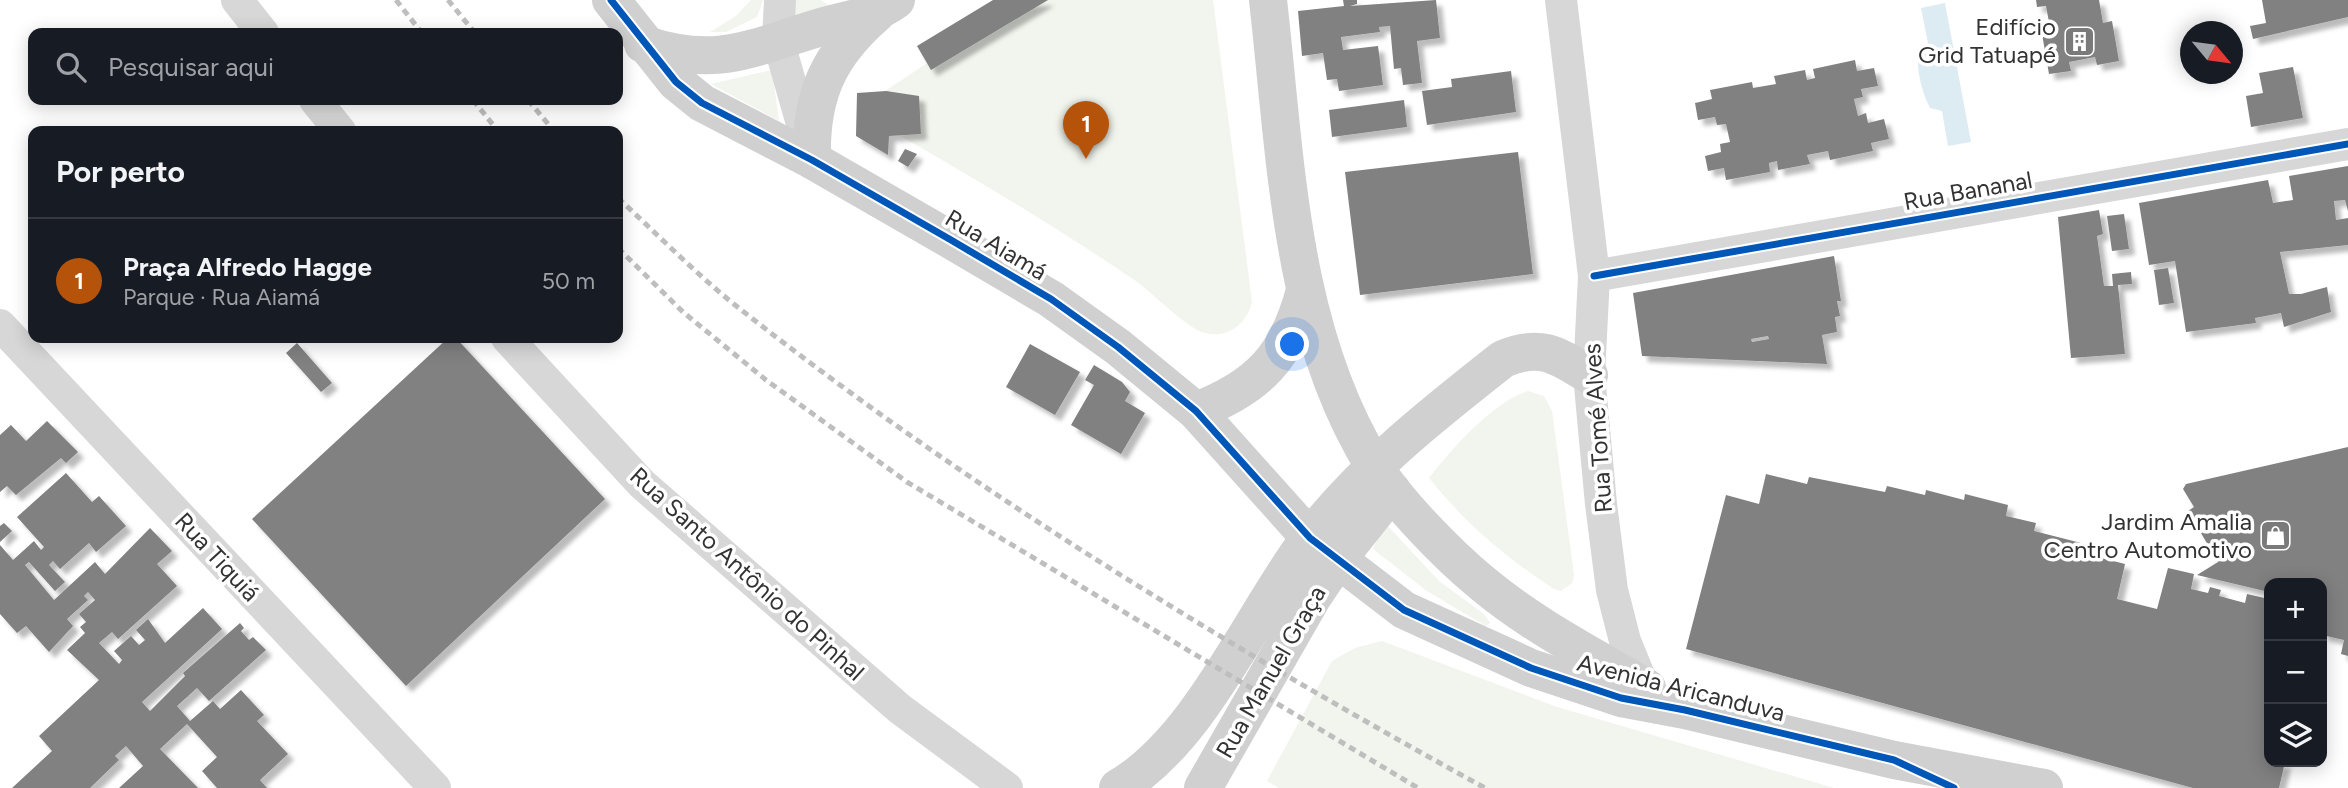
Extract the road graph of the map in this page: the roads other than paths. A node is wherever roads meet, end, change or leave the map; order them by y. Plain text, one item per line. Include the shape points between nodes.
1 (237, 0) edge
2 (611, 0) edge
3 (780, 0) edge
4 (1268, 0) edge
5 (1561, 0) edge
6 (873, 4) edge
7 (259, 28) edge
8 (778, 40) junction
9 (643, 44) junction
10 (319, 105) edge
11 (336, 126) edge
12 (2348, 144) edge
13 (812, 160) junction
14 (1594, 276) junction
15 (1305, 290) junction
16 (0, 325) edge
17 (512, 343) edge
18 (1589, 375) junction
19 (1196, 411) junction
20 (1382, 478) junction
21 (1324, 549) junction
22 (1643, 685) junction
23 (1685, 710) junction
24 (1894, 760) junction
25 (435, 788) edge
26 (1007, 788) edge
27 (1118, 788) edge
28 (1203, 788) edge
29 (1954, 788) edge
30 (2044, 788) edge

1 - 7 street
2 - 9 main road, Rua Aiamá
3 - 8 street
4 - 15 main road
5 - 14 street, Rua Tomé Alves
6 - 8 main road
6 - 13 main road via 824,78 815,105
8 - 9 main road via 719,57 668,53
8 - 13 street
9 - 13 main road, Rua Aiamá via 676,82 702,103
10 - 11 street
12 - 14 street, Rua Bananal
13 - 19 main road, Rua Aiamá via 1051,299
14 - 18 street, Rua Tomé Alves
15 - 19 main road via 1297,323 1280,354 1257,380 1228,399
15 - 20 main road, Avenida Aricanduva via 1324,363 1347,417
16 - 25 street, Rua Tiquiá
17 - 26 street, Rua Santo Antônio do Pinhal via 642,484 900,709
18 - 20 main road, Rua Manuel Graça via 1541,351 1523,350 1503,359
18 - 22 street, Rua Tomé Alves via 1612,590
19 - 21 main road, Rua Aiamá
20 - 21 main road, Rua Manuel Graça
20 - 22 main road, Avenida Aricanduva via 1482,583 1580,651
21 - 23 main road, Avenida Aricanduva via 1404,610 1461,638 1531,668 1621,698
21 - 27 main road via 1259,611 1204,703 1163,752
21 - 28 main road, Rua Manuel Graça via 1312,598
22 - 23 main road, Avenida Aricanduva
23 - 24 main road, Avenida Aricanduva
24 - 29 main road, Avenida Aricanduva
24 - 30 main road, Avenida Aricanduva

